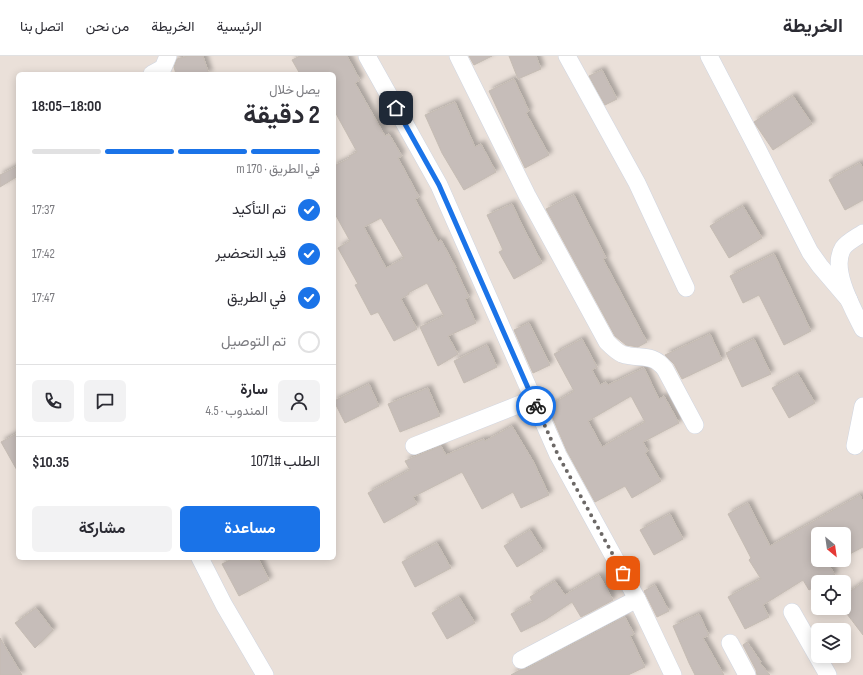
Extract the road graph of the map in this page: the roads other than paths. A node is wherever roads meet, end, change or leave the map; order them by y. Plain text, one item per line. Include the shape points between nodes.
1 (168, 56) edge
2 (367, 56) edge
3 (458, 56) edge
4 (567, 56) edge
5 (709, 56) edge
6 (156, 72) edge
7 (863, 233) edge
8 (686, 288) dead end
9 (848, 300) junction
10 (863, 329) edge
11 (533, 399) junction
12 (863, 406) edge
13 (695, 425) dead end
14 (414, 446) dead end
15 (856, 446) dead end
16 (201, 560) edge
17 (637, 599) junction
18 (792, 612) dead end
19 (730, 643) dead end
20 (521, 660) dead end
21 (265, 675) edge
22 (673, 675) edge
23 (747, 675) edge
24 (828, 675) edge

1 - 6 street via 163,68
2 - 11 street via 439,185
3 - 13 street via 527,195 607,342 621,354 651,357 660,362
4 - 8 street via 636,183
5 - 9 street via 810,252
7 - 9 street via 844,247 840,257 840,271
9 - 10 street
11 - 14 street
11 - 17 street via 558,455
12 - 15 street
16 - 21 street
17 - 20 street
17 - 22 street
18 - 24 street
19 - 23 street

